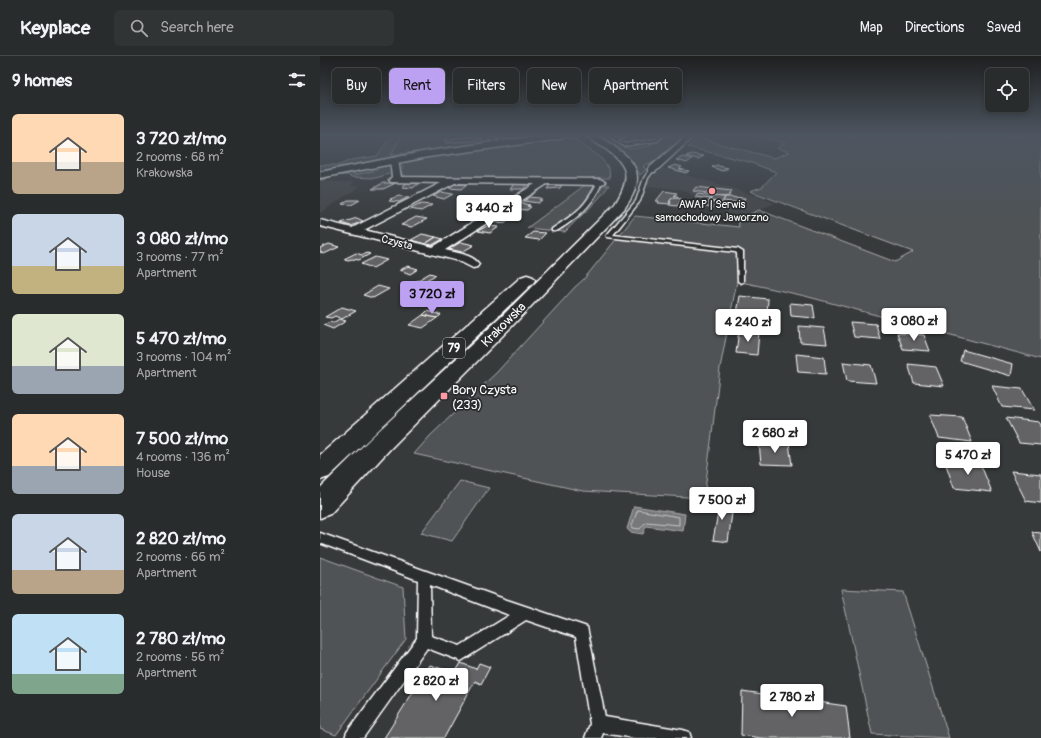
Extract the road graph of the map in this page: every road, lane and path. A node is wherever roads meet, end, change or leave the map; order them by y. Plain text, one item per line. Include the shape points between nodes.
1 (355, 168) edge
2 (395, 168) edge
3 (630, 168) edge
4 (654, 168) edge
5 (652, 170) joint
6 (320, 175) edge
7 (454, 181) junction
8 (546, 182) junction
9 (600, 182) joint
10 (618, 187) dead end
11 (320, 223) edge
12 (554, 230) dead end
13 (354, 231) junction
14 (435, 251) junction
15 (473, 264) dead end
16 (741, 281) dead end
17 (320, 470) edge
18 (320, 506) edge
19 (320, 538) edge
20 (424, 576) junction
21 (525, 613) junction
22 (424, 640) junction
23 (596, 731) edge
24 (353, 738) edge
25 (683, 738) edge

1 - 6 main road
2 - 7 street via 397,178 394,180
3 - 18 main road, Krakowska / 79 via 632,186 620,206
4 - 5 street
5 - 16 lane via 645,176 637,201 609,236 736,250 741,256
7 - 8 street
7 - 13 street
8 - 9 street
8 - 14 street
9 - 12 lane via 586,207
10 - 17 main road, Krakowska / 79 via 614,196 600,212
11 - 13 street, Czysta
13 - 14 street, Czysta
14 - 15 street, Czysta via 463,258
19 - 20 lane
20 - 21 lane
20 - 22 lane
21 - 22 lane via 461,654
21 - 23 lane via 582,632
22 - 24 lane
23 - 25 lane

